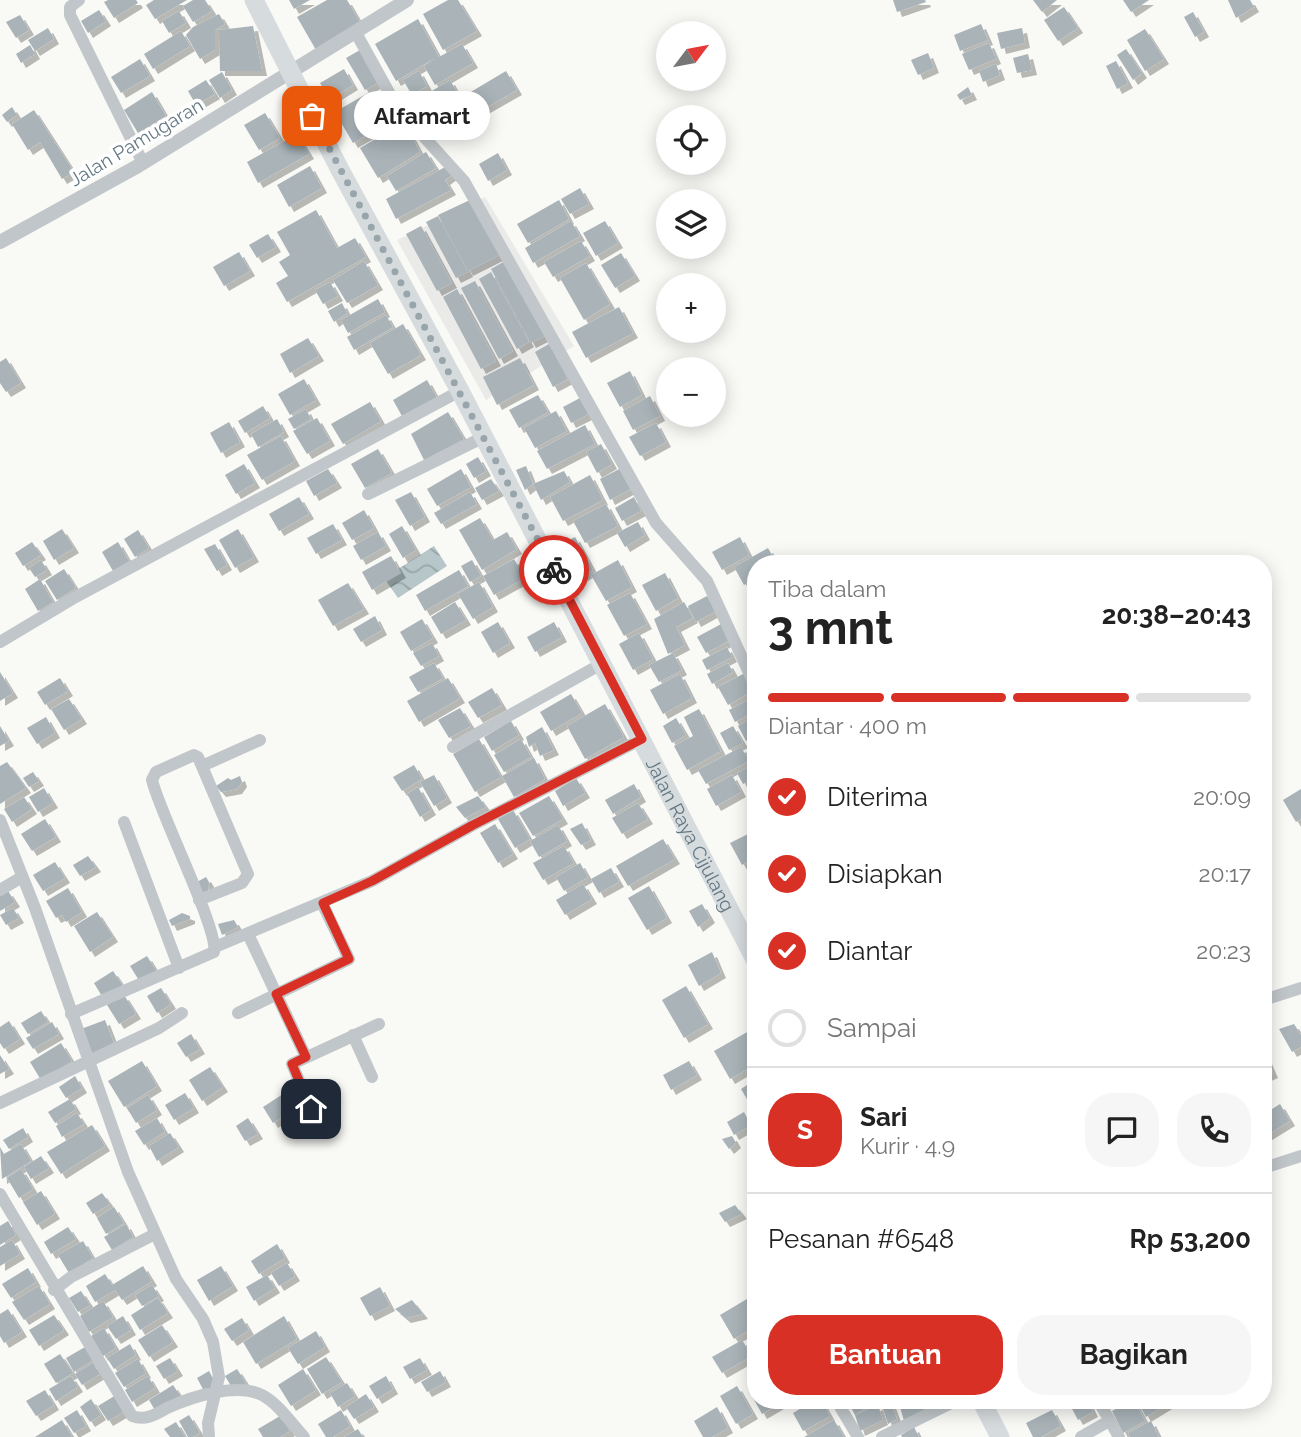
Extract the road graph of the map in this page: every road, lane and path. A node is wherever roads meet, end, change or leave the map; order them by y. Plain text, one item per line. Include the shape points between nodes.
1 (79, 0) edge
2 (254, 0) edge
3 (407, 0) edge
4 (356, 33) junction
5 (290, 71) junction
6 (143, 163) junction
7 (0, 242) edge
8 (460, 391) junction
9 (484, 437) junction
10 (368, 494) dead end
11 (0, 642) edge
12 (603, 663) junction
13 (747, 668) edge
14 (642, 739) junction
15 (260, 740) dead end
16 (453, 747) dead end
17 (202, 766) junction
18 (0, 820) edge
19 (124, 822) dead end
20 (22, 877) junction
21 (0, 890) edge
22 (199, 900) junction
23 (323, 903) junction
24 (247, 932) junction
25 (747, 943) edge
26 (215, 945) junction
27 (179, 968) junction
28 (1301, 988) edge
29 (276, 994) junction
30 (1272, 997) edge
31 (182, 1013) dead end
32 (238, 1013) dead end
33 (71, 1014) junction
34 (379, 1024) dead end
35 (354, 1035) junction
36 (306, 1057) junction
37 (87, 1059) junction
38 (372, 1077) dead end
39 (0, 1103) edge
40 (311, 1109) dead end
41 (1301, 1156) edge
42 (1272, 1167) edge
43 (0, 1194) edge
44 (155, 1234) junction
45 (54, 1290) junction
46 (218, 1391) junction
47 (841, 1409) edge
48 (939, 1409) edge
49 (986, 1409) edge
50 (1103, 1409) edge
51 (1109, 1421) junction
52 (209, 1437) edge
53 (304, 1437) edge
54 (858, 1437) edge
55 (882, 1437) edge
56 (1000, 1437) edge
57 (1081, 1437) edge
58 (1119, 1437) edge

1 - 6 street via 70,7 69,15
2 - 5 highway, Jalan Raya Cijulang
3 - 4 street, Jalan Pamugaran
4 - 5 street, Jalan Pamugaran
4 - 13 street via 402,115 464,181 656,523 707,581
5 - 6 street, Jalan Pamugaran
5 - 8 highway, Jalan Raya Cijulang
6 - 7 street, Jalan Pamugaran
8 - 9 highway, Jalan Raya Cijulang
8 - 11 street
9 - 10 street
9 - 12 highway, Jalan Raya Cijulang
12 - 14 highway, Jalan Raya Cijulang
12 - 16 street
14 - 23 street
14 - 25 highway, Jalan Raya Cijulang
15 - 17 street
17 - 22 street via 248,877
17 - 22 street via 194,755 156,772 152,780
18 - 20 street
19 - 27 street
20 - 21 street
20 - 33 street
22 - 26 street
23 - 24 street
23 - 29 street via 349,959
24 - 26 street
24 - 29 street
26 - 27 street via 212,954
27 - 33 street
28 - 30 street
29 - 32 street
29 - 36 street
31 - 37 street
33 - 37 street
34 - 35 street
35 - 36 street
35 - 38 street
36 - 40 street via 292,1064
37 - 39 street
37 - 44 street
41 - 42 street
43 - 45 street
44 - 45 street
44 - 46 street via 213,1342 219,1364
45 - 46 street via 132,1416 149,1417 184,1400
46 - 52 street via 208,1423
46 - 53 street via 260,1394
47 - 54 street
48 - 55 street
49 - 56 highway
50 - 51 street
51 - 57 street
51 - 58 street

